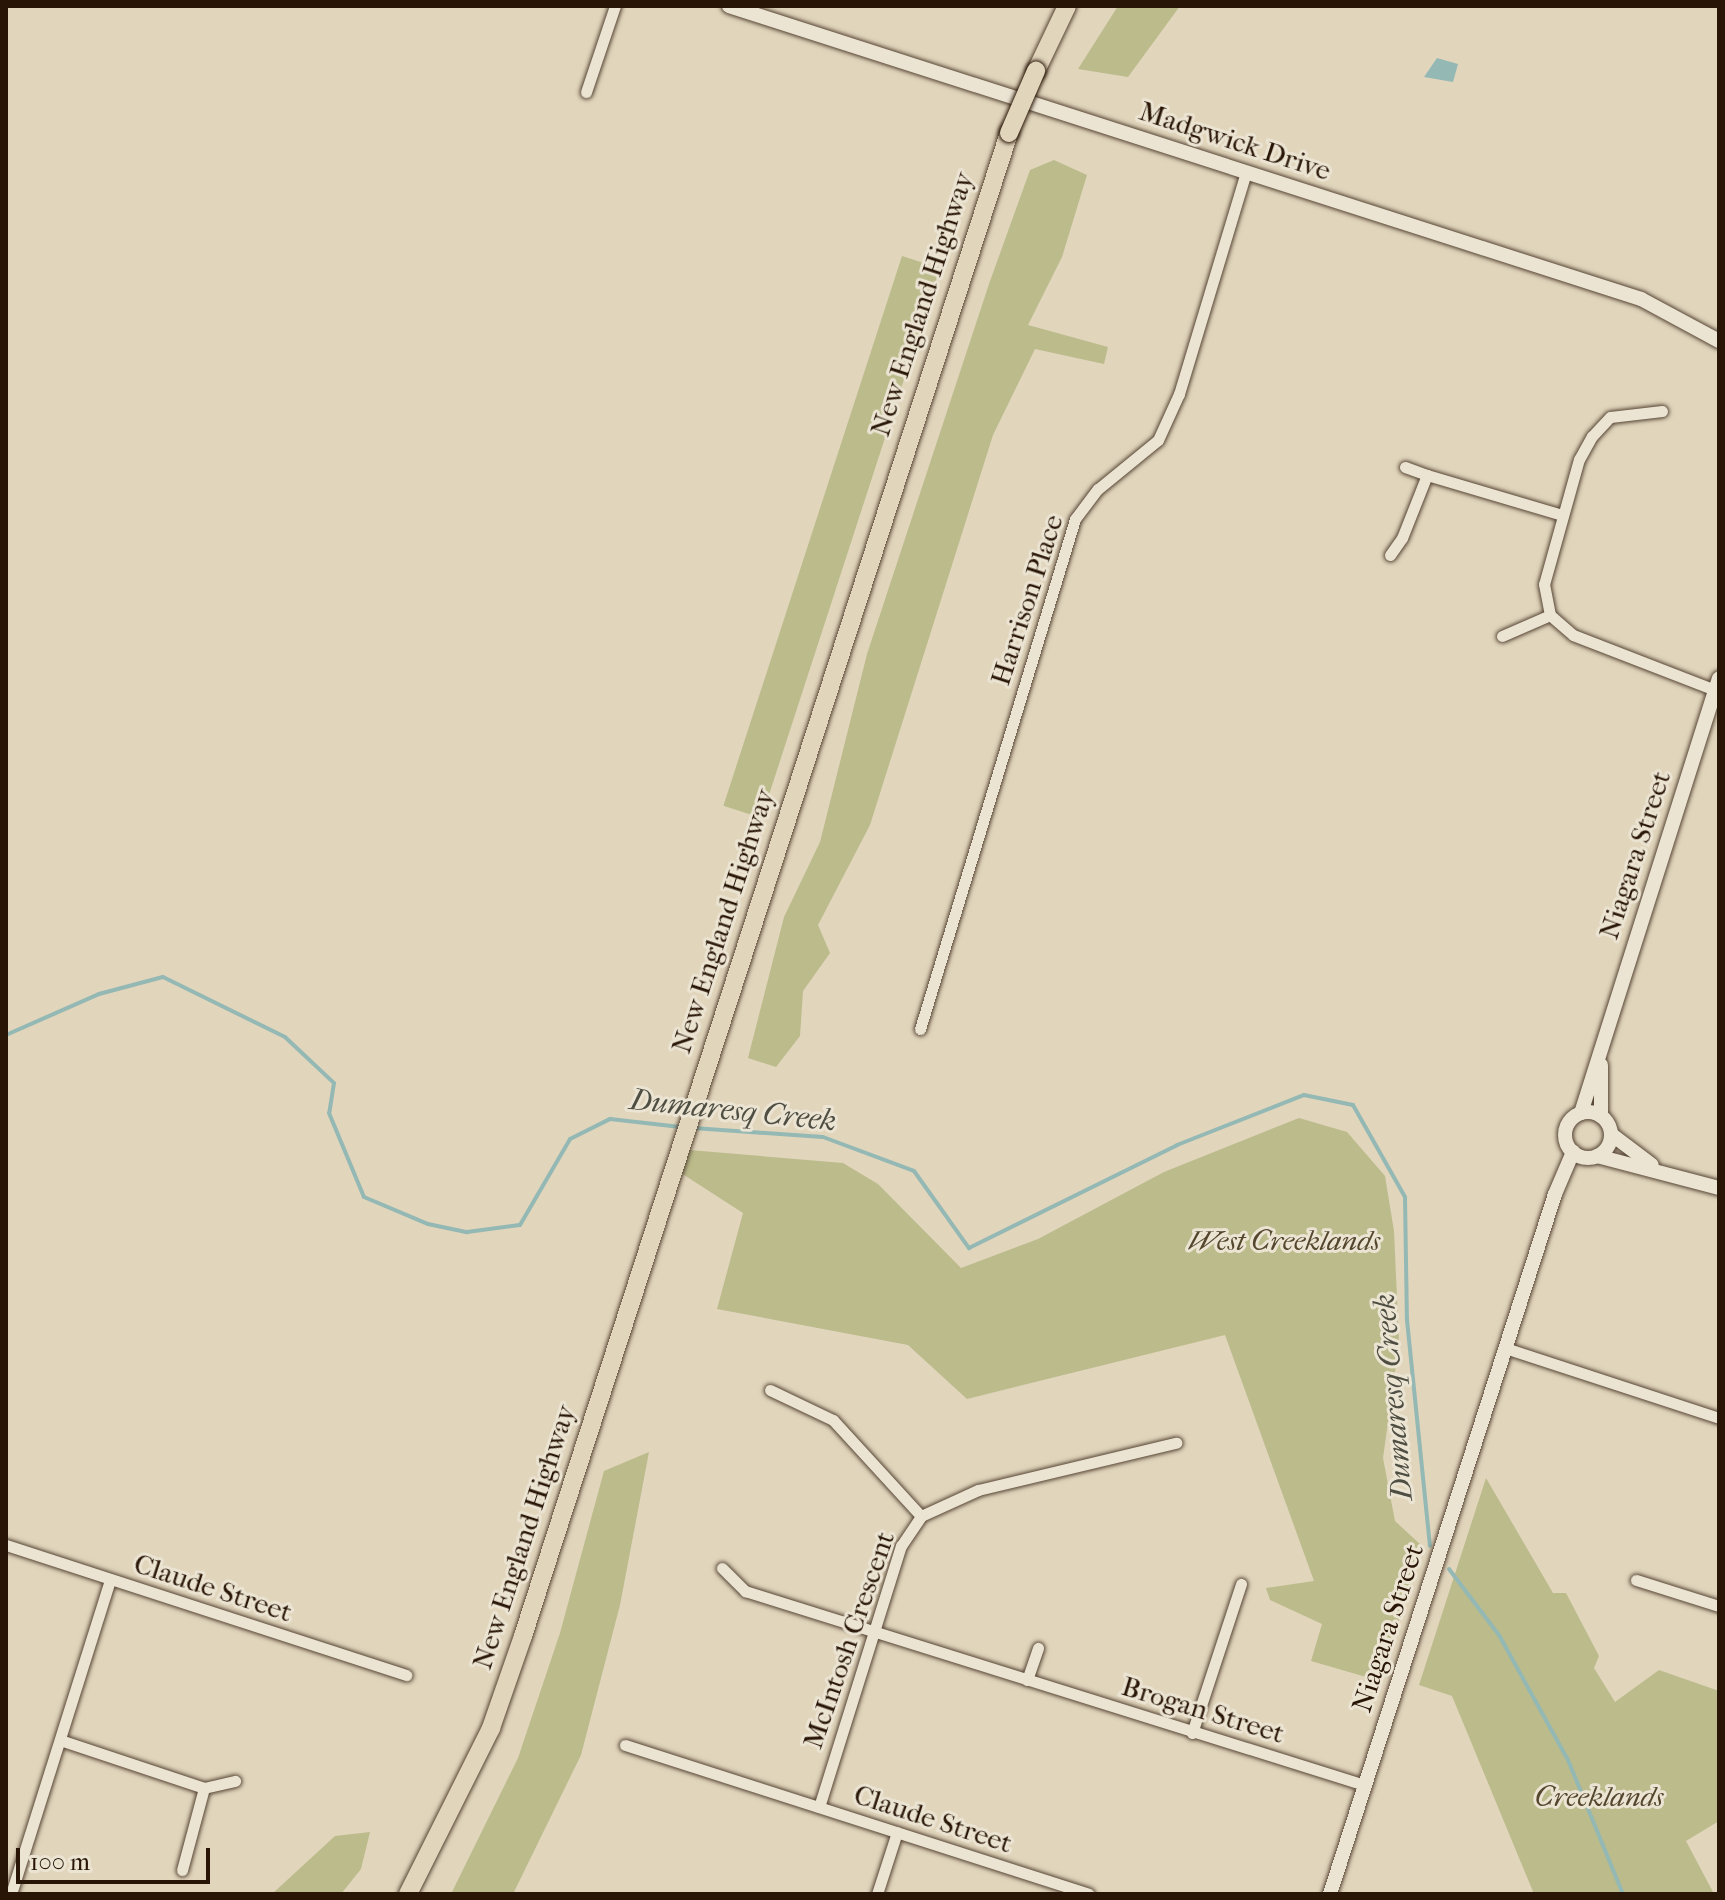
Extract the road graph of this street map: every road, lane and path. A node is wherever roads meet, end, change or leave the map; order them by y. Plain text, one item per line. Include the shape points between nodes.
1 (615, 6) edge
2 (729, 6) edge
3 (1067, 6) edge
4 (586, 92) dead end
5 (1246, 172) junction
6 (1719, 341) edge
7 (1662, 411) dead end
8 (1405, 467) dead end
9 (1427, 475) junction
10 (1562, 515) junction
11 (1390, 555) dead end
12 (1550, 615) junction
13 (1502, 636) dead end
14 (1717, 684) edge
15 (920, 1029) dead end
16 (1601, 1049) junction
17 (1581, 1113) junction
18 (1601, 1116) junction
19 (1611, 1134) junction
20 (1573, 1152) junction
21 (1597, 1156) junction
22 (1656, 1168) junction
23 (1719, 1188) edge
24 (1505, 1348) junction
25 (770, 1390) dead end
26 (1719, 1418) edge
27 (1176, 1443) dead end
28 (921, 1516) junction
29 (6, 1545) edge
30 (722, 1568) dead end
31 (110, 1580) junction
32 (1636, 1580) dead end
33 (1241, 1584) dead end
34 (1719, 1606) edge
35 (872, 1630) junction
36 (1038, 1648) dead end
37 (406, 1675) dead end
38 (1027, 1680) junction
39 (1192, 1733) junction
40 (60, 1740) junction
41 (625, 1745) dead end
42 (235, 1781) dead end
43 (1365, 1785) junction
44 (204, 1788) junction
45 (819, 1807) junction
46 (897, 1832) junction
47 (182, 1870) dead end
48 (11, 1894) edge
49 (408, 1894) edge
50 (877, 1894) edge
51 (1089, 1894) edge
52 (1330, 1894) edge

1 - 4 street
2 - 5 street, Madgwick Drive
3 - 49 highway, New England Highway, bridge via 1009,133 491,1728
5 - 6 street, Madgwick Drive via 1641,299
5 - 15 street, Harrison Place via 1179,394 1158,440 1098,489 1075,519
7 - 10 street via 1610,417 1579,459
8 - 9 street
9 - 10 street
9 - 11 street
10 - 12 street via 1544,584
12 - 13 street
12 - 14 street via 1597,648
14 - 16 street, Niagara Street
16 - 17 street, Niagara Street
16 - 18 street, Niagara Street
17 - 18 street
17 - 20 street via 1566,1129
18 - 19 street
19 - 21 street
19 - 22 street
20 - 21 street
20 - 24 street, Niagara Street
21 - 22 street
22 - 23 street
24 - 26 street
24 - 43 street, Niagara Street
25 - 28 street via 833,1420
27 - 28 street, McIntosh Crescent via 978,1490
28 - 35 street, McIntosh Crescent via 901,1546
29 - 31 street, Claude Street
30 - 35 street, Brogan Street via 745,1591
31 - 37 street, Claude Street
31 - 40 street
32 - 34 street
33 - 39 street
35 - 38 street, Brogan Street
35 - 45 street, McIntosh Crescent
36 - 38 street
38 - 39 street, Brogan Street
39 - 43 street, Brogan Street
40 - 44 street
40 - 48 street
41 - 45 street, Claude Street
42 - 44 street
43 - 52 street, Niagara Street
44 - 47 street
45 - 46 street, Claude Street
46 - 50 street
46 - 51 street, Claude Street

